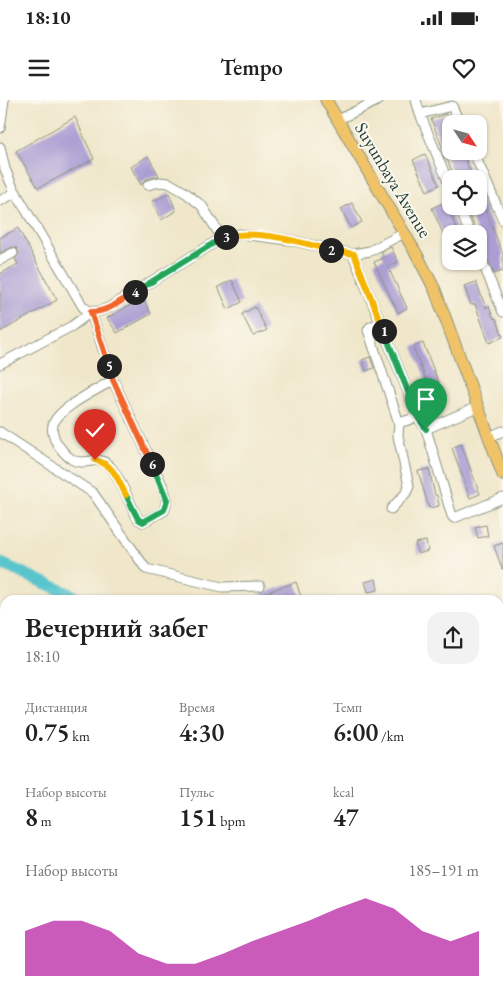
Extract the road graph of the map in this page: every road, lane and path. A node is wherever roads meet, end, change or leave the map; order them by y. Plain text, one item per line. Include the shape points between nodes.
1 (4, 100) edge
2 (326, 100) edge
3 (378, 100) edge
4 (416, 100) edge
5 (455, 103) edge
6 (420, 114) junction
7 (337, 120) junction
8 (0, 128) edge
9 (0, 147) edge
10 (477, 160) edge
11 (443, 170) edge
12 (148, 185) dead end
13 (16, 192) junction
14 (0, 201) edge
15 (503, 220) edge
16 (404, 233) junction
17 (222, 238) junction
18 (13, 253) dead end
19 (354, 254) junction
20 (0, 260) edge
21 (485, 270) edge
22 (503, 285) edge
23 (493, 289) junction
24 (91, 312) junction
25 (503, 312) edge
26 (380, 322) junction
27 (0, 364) edge
28 (113, 380) junction
29 (477, 407) junction
30 (418, 417) junction
31 (399, 423) junction
32 (426, 429) junction
33 (503, 431) edge
34 (0, 432) edge
35 (489, 437) junction
36 (503, 475) edge
37 (503, 498) edge
38 (391, 509) dead end
39 (260, 586) dead end

1 - 8 street
2 - 7 main road, Suyunbaya Avenue
3 - 7 street
4 - 6 street
5 - 6 street
6 - 11 street
7 - 16 main road, Suyunbaya Avenue
9 - 13 street via 5,170
10 - 15 street
12 - 17 street via 169,182 186,193 202,206
13 - 14 street
13 - 24 street via 83,307
16 - 19 street via 370,251
16 - 29 main road, Suyunbaya Avenue via 435,290
17 - 19 street via 240,234 259,236
17 - 24 street via 110,308
18 - 20 street
19 - 26 street
21 - 23 street
22 - 23 street
23 - 25 street
24 - 27 street via 72,326
24 - 28 street
26 - 30 street
26 - 31 street via 368,330
28 - 28 street via 66,409 54,422 52,432 58,445 71,459 79,463 106,462 138,519 143,522 164,510 167,500
29 - 32 street
29 - 35 main road, Suyunbaya Avenue
30 - 31 street
30 - 32 street
31 - 38 street via 398,436 410,486
32 - 37 street via 454,518
33 - 35 street
34 - 39 street via 93,493 146,569 222,586
35 - 36 main road, Suyunbaya Avenue

